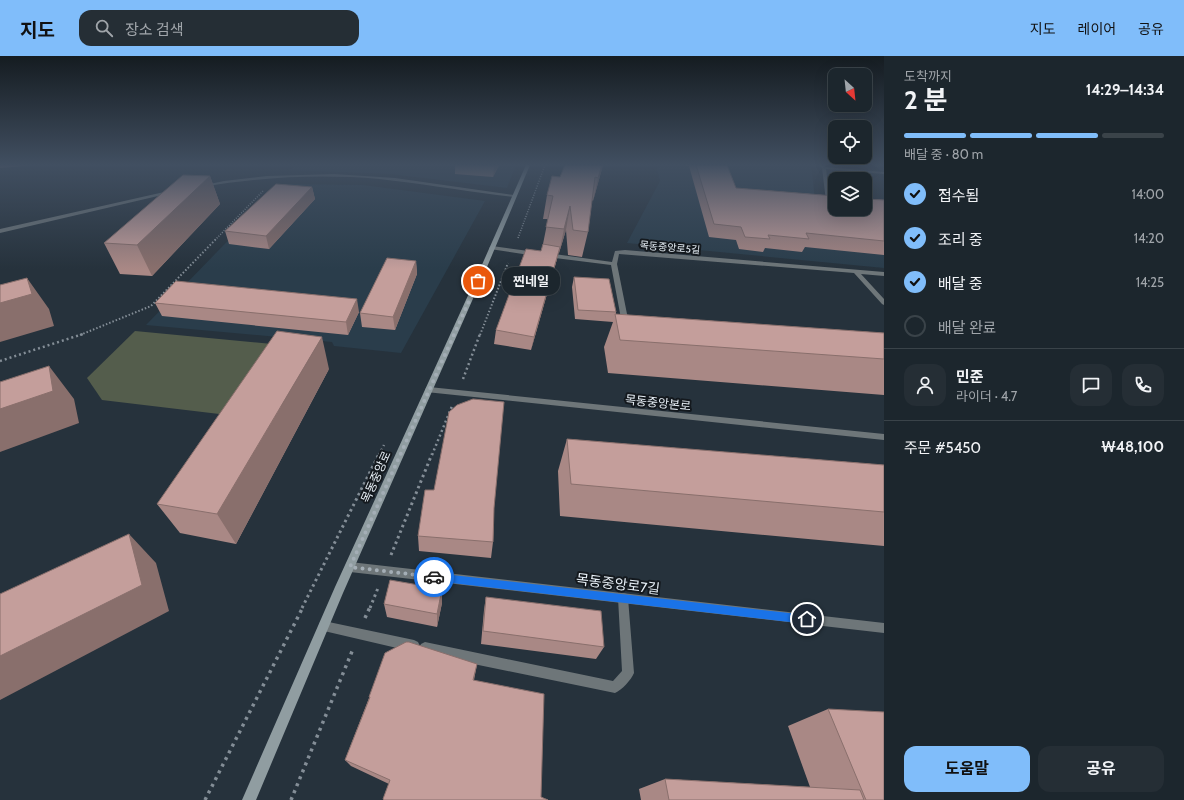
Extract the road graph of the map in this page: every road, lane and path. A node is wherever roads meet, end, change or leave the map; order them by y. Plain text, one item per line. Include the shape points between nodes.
1 (136, 200) edge
2 (255, 200) edge
3 (512, 200) edge
4 (532, 200) edge
5 (0, 231) edge
6 (492, 248) junction
7 (513, 251) junction
8 (614, 264) junction
9 (856, 272) junction
10 (884, 274) edge
11 (884, 303) edge
12 (632, 325) edge
13 (0, 361) edge
14 (429, 390) junction
15 (457, 394) junction
16 (884, 437) edge
17 (386, 443) dead end
18 (350, 567) junction
19 (385, 571) junction
20 (622, 598) junction
21 (324, 626) junction
22 (884, 628) edge
23 (359, 634) junction
24 (205, 800) edge
25 (249, 800) edge
26 (291, 800) edge

1 - 5 street
2 - 13 path via 151,306 95,330
3 - 6 main road, 목동중앙로
4 - 7 path
6 - 7 street
6 - 14 main road, 목동중앙로
7 - 8 street
7 - 15 path
8 - 9 street, 목동중앙로5길 via 617,252 625,252
8 - 12 street via 625,324
9 - 10 street, 목동중앙로5길
9 - 11 street
14 - 15 street, 목동중앙본로
14 - 18 main road, 목동중앙로
15 - 16 street, 목동중앙본로
15 - 19 path
17 - 24 path
18 - 19 street, 목동중앙로7길
18 - 21 main road, 목동중앙로
19 - 20 street, 목동중앙로7길
19 - 23 path
20 - 22 street, 목동중앙로7길
20 - 23 street via 628,673 615,687
21 - 23 street
21 - 25 main road, 목동중앙로
23 - 26 path

